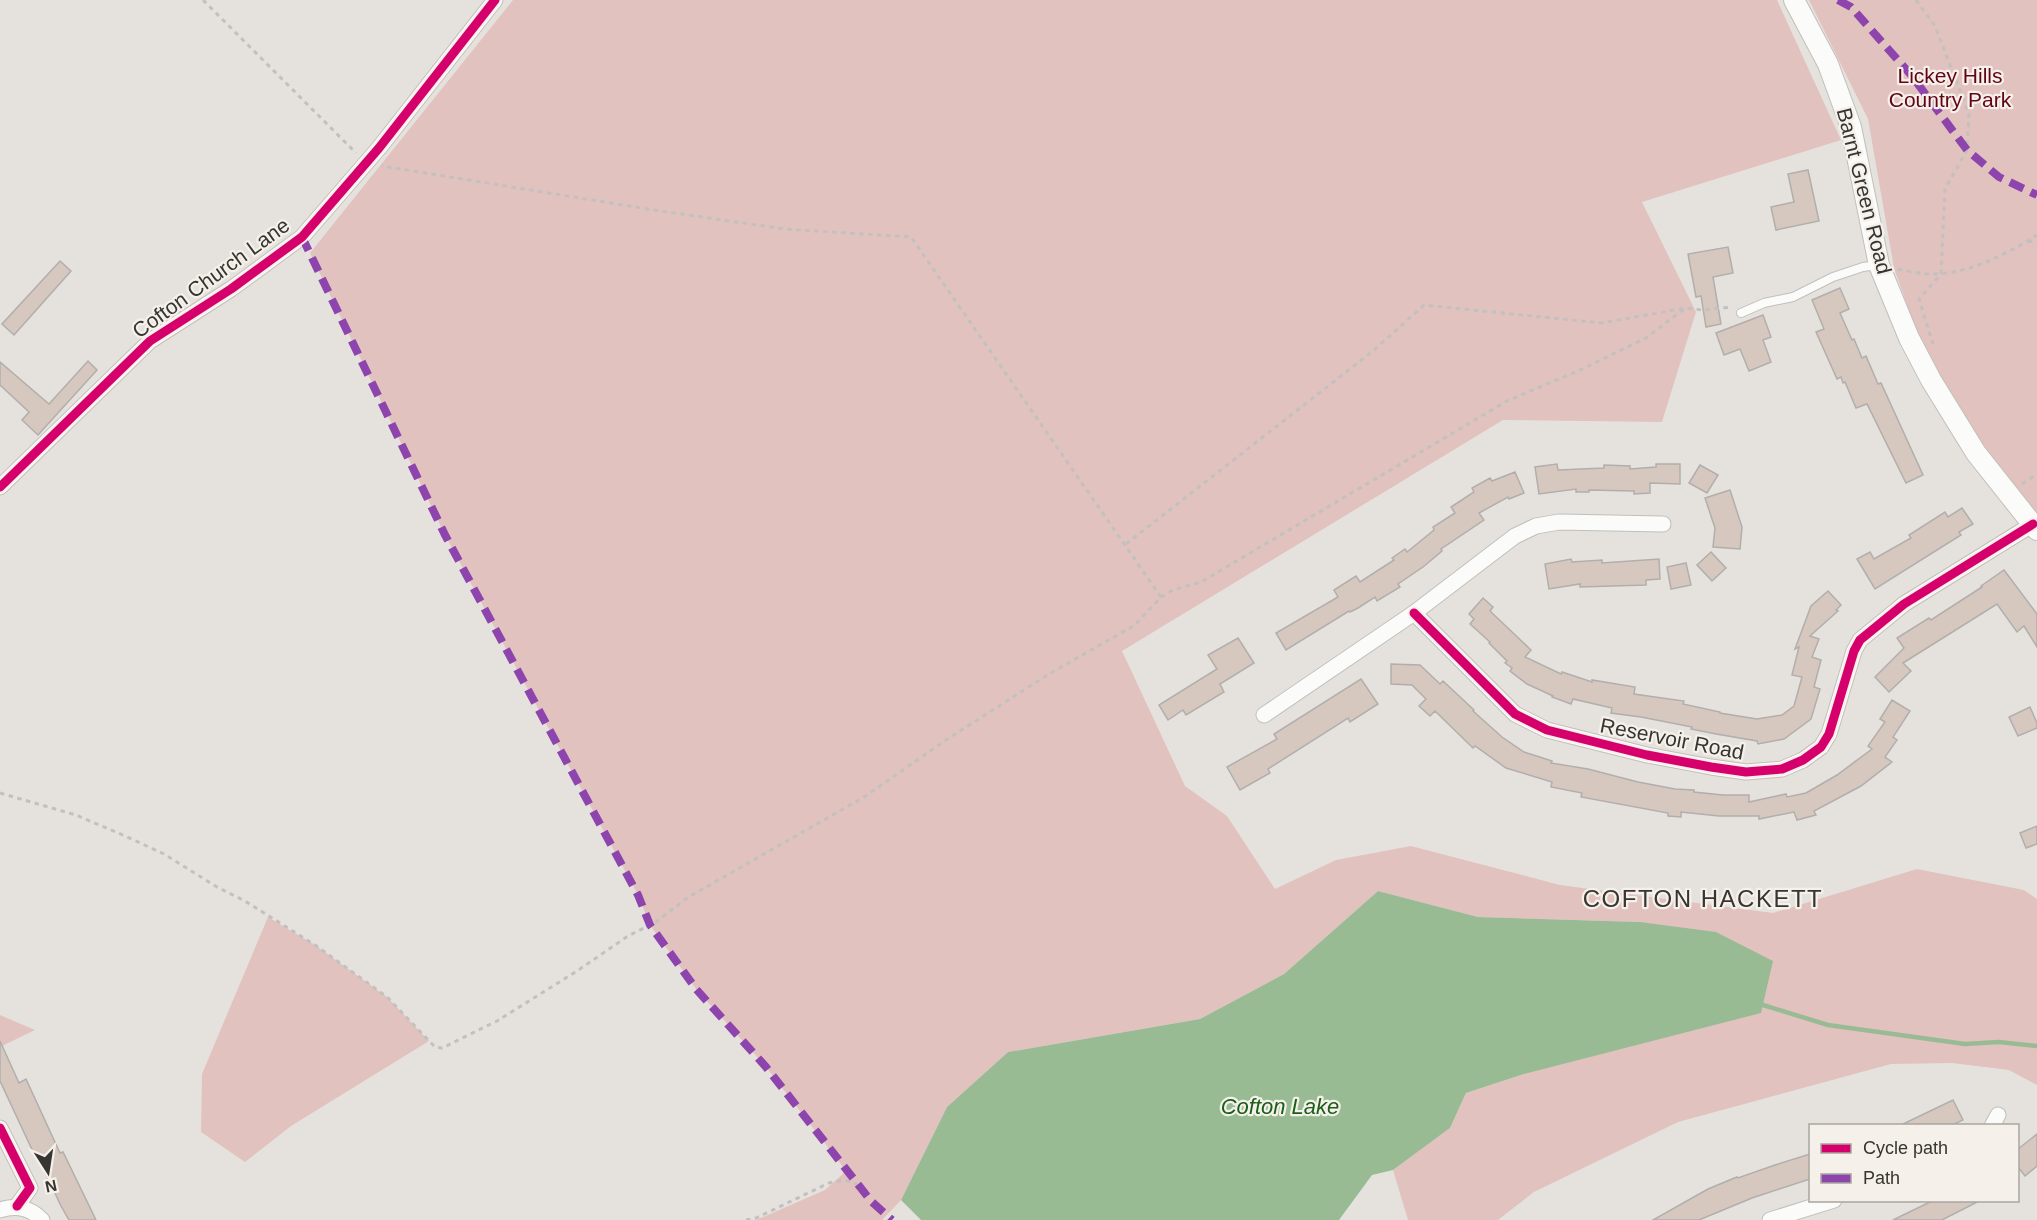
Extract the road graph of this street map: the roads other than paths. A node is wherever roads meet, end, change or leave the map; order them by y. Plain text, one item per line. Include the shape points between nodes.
1 (495, 0) edge
2 (1794, 0) edge
3 (1879, 265) junction
4 (1740, 314) dead end
5 (0, 487) edge
6 (1663, 524) dead end
7 (2035, 527) edge
8 (1414, 612) junction
9 (1264, 715) dead end
10 (0, 1128) edge
11 (1828, 1202) edge
12 (17, 1206) junction
13 (0, 1210) edge
14 (42, 1220) edge
15 (1770, 1220) edge

1 - 5 street, Cofton Church Lane via 302,237 150,341
2 - 3 main road, Barnt Green Road via 1828,64 1851,128
3 - 4 lane via 1843,274 1793,297 1764,303
3 - 7 main road, Barnt Green Road via 1931,380 1976,453
6 - 8 street via 1560,522 1536,526 1515,536
7 - 8 street, Reservoir Road via 1904,604 1860,640 1830,734 1821,747 1782,769 1746,772 1711,767 1547,730 1515,714
8 - 9 street
10 - 12 street via 30,1188
11 - 15 street
12 - 13 street
12 - 14 street

